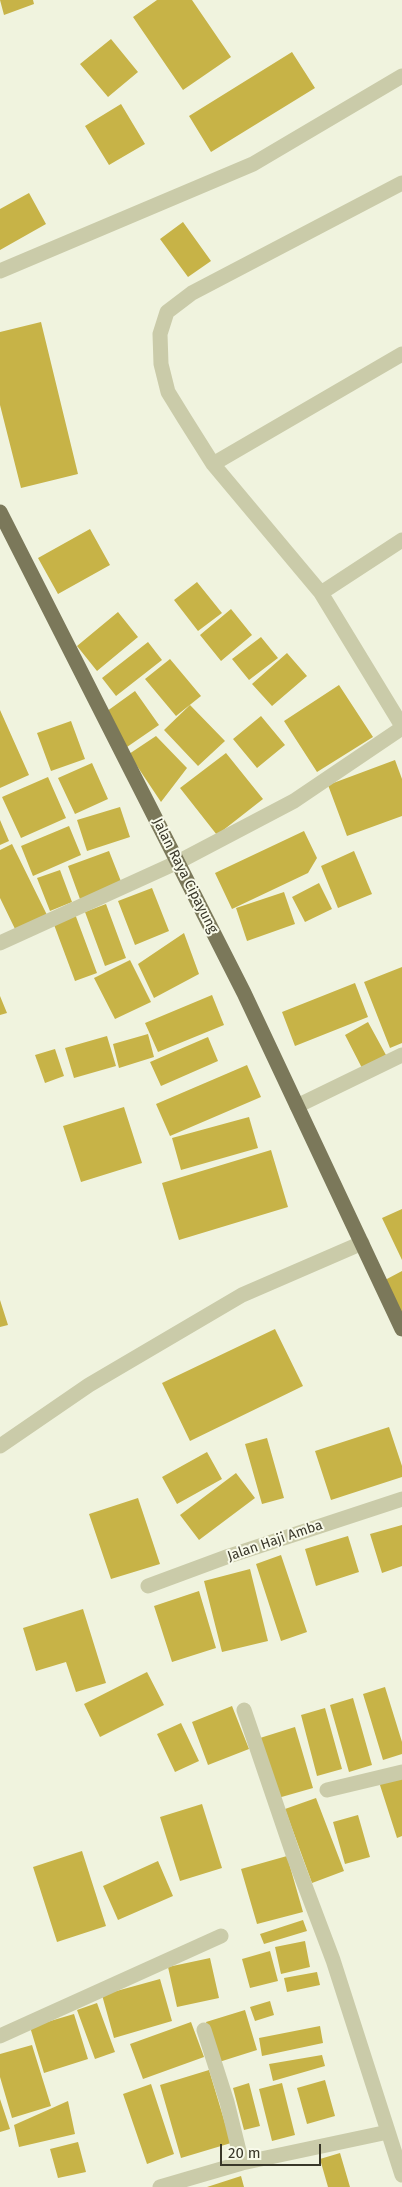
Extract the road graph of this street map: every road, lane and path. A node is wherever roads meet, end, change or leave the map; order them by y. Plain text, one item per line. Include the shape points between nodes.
1 (402, 76) edge
2 (402, 183) edge
3 (0, 271) edge
4 (402, 354) edge
5 (213, 464) junction
6 (2, 521) edge
7 (402, 540) edge
8 (321, 593) junction
9 (402, 727) edge
10 (178, 862) junction
11 (0, 943) edge
12 (402, 1055) edge
13 (297, 1106) junction
14 (362, 1243) junction
15 (402, 1329) edge
16 (0, 1446) edge
17 (402, 1499) edge
18 (148, 1586) dead end
19 (244, 1710) dead end
20 (402, 1772) edge
21 (327, 1790) dead end
22 (221, 1936) dead end
23 (204, 2030) dead end
24 (0, 2036) edge
25 (388, 2132) junction
26 (242, 2163) junction
27 (402, 2175) edge
28 (166, 2186) edge

1 - 3 street via 253,164
2 - 5 street via 192,293 167,312 160,334 161,364 168,392
4 - 5 street
5 - 8 street
6 - 10 main road, Jalan Raya Cipayung
7 - 8 street
8 - 9 street
9 - 10 street via 294,801
10 - 11 street
10 - 13 main road, Jalan Raya Cipayung
12 - 13 street
13 - 14 main road, Jalan Raya Cipayung
14 - 15 main road, Jalan Raya Cipayung
14 - 16 street via 242,1295 89,1385
17 - 18 street, Jalan Haji Amba
19 - 25 street via 293,1854 334,1960
20 - 21 street
22 - 24 street
23 - 26 street
25 - 26 street
25 - 27 street
26 - 28 street

